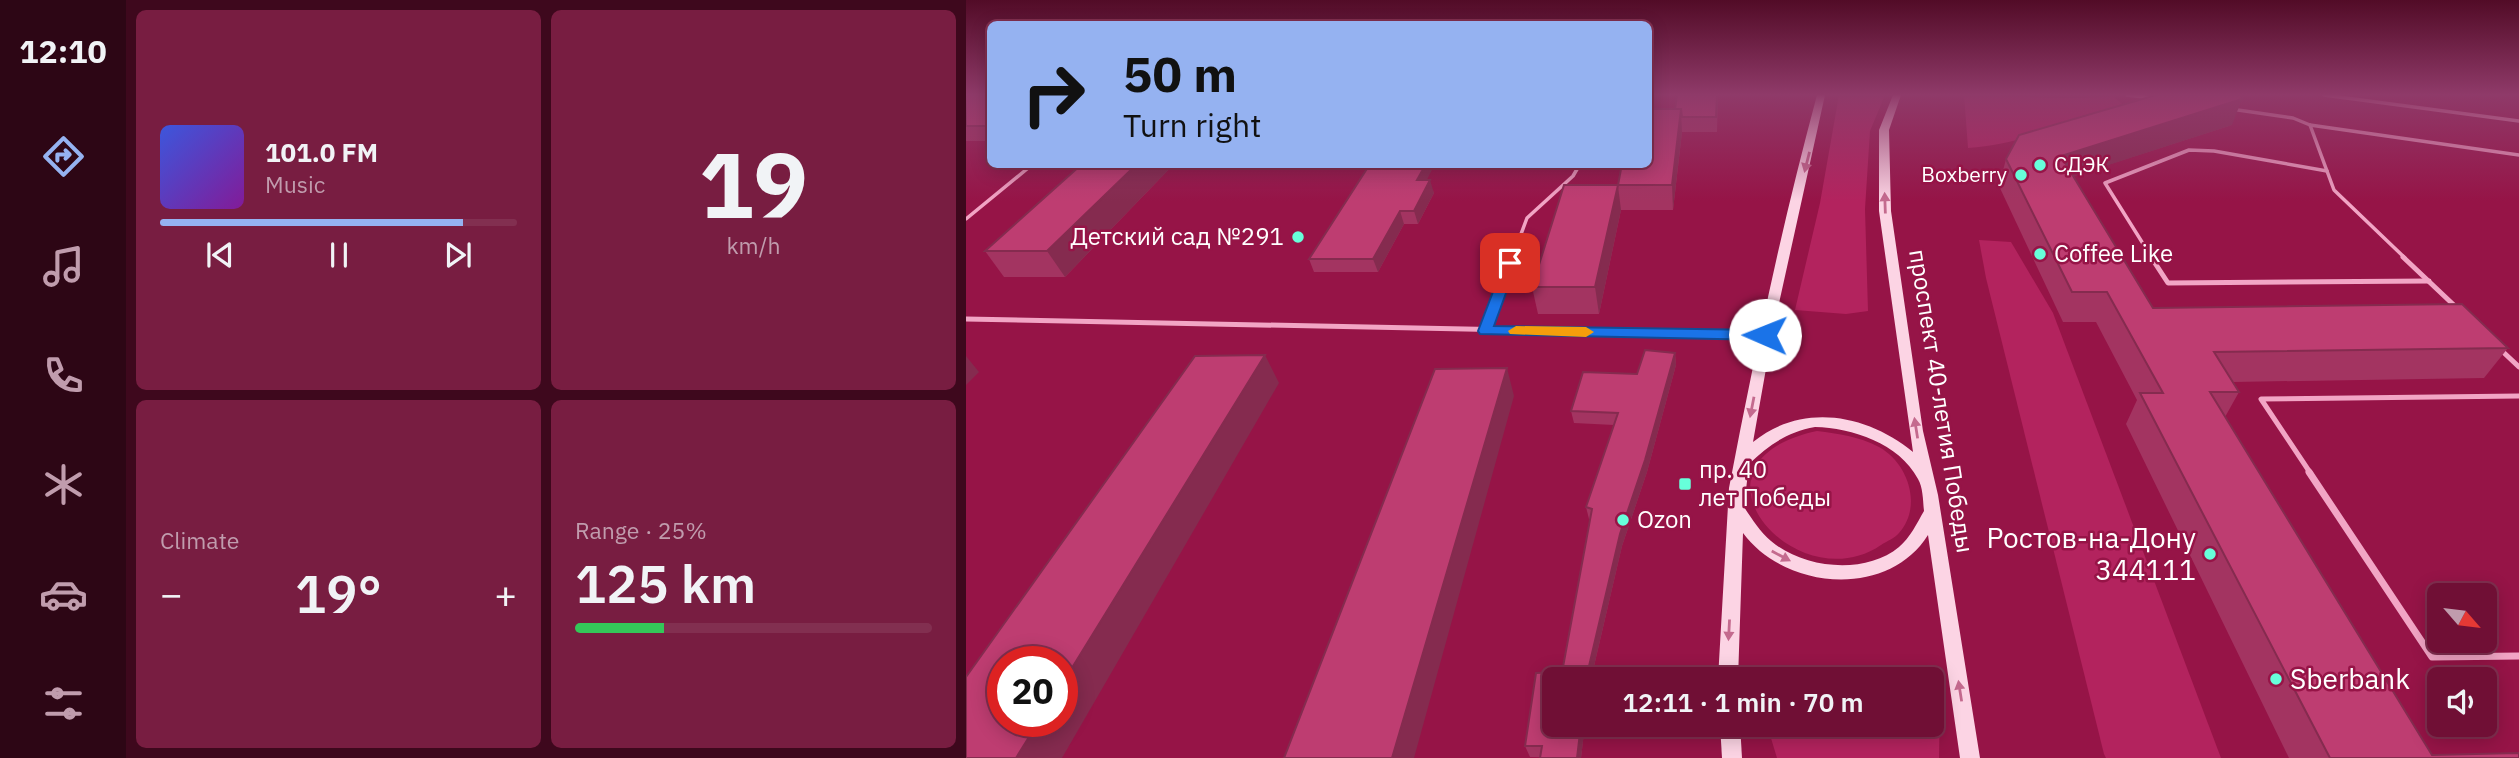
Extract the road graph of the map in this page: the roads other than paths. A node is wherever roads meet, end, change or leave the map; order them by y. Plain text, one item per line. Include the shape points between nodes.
1 (1813, 130) edge
2 (1884, 130) edge
3 (2312, 130) edge
4 (2347, 130) edge
5 (2519, 155) edge
6 (1028, 168) edge
7 (1578, 168) edge
8 (2327, 171) junction
9 (966, 219) edge
10 (2429, 281) junction
11 (2459, 309) edge
12 (966, 318) edge
13 (1485, 331) junction
14 (1765, 335) junction
15 (2499, 348) edge
16 (2519, 367) edge
17 (2519, 396) edge
18 (1741, 462) junction
19 (1926, 478) junction
20 (1736, 507) junction
21 (1932, 512) junction
22 (2519, 656) edge
23 (1729, 667) edge
24 (1731, 737) edge
25 (1732, 758) edge
26 (1970, 758) edge

1 -> 14 main road
19 -> 2 main road, проспект 40-летия Победы via 1885,211
3 - 8 lane
4 - 5 lane
6 - 9 lane
7 - 13 lane via 1527,218
8 - 10 lane via 2334,190
8 - 10 lane via 2189,150 2105,183 2168,283
10 - 11 lane
12 - 13 lane
13 - 14 lane
14 -> 18 main road
15 - 16 lane
17 - 22 lane via 2261,399 2432,657
18 - 19 main road via 1776,433 1808,423 1835,422 1874,432 1898,445
18 - 20 main road
19 - 21 main road, проспект 40-летия Победы
20 -> 21 main road via 1768,549 1799,566 1838,572 1875,567 1905,552
20 -> 23 main road
26 -> 21 main road, проспект 40-летия Победы
24 - 25 main road

